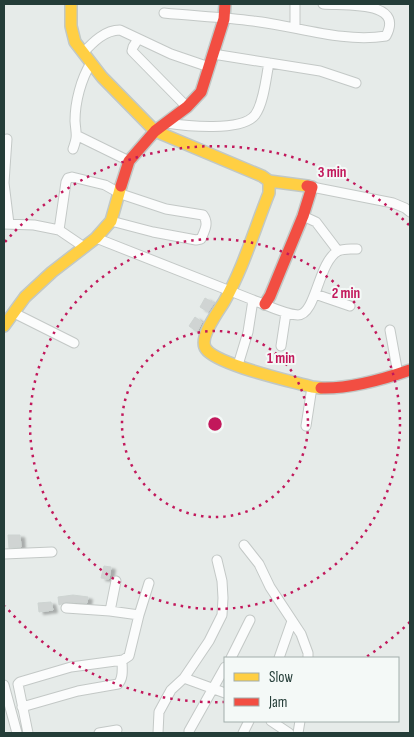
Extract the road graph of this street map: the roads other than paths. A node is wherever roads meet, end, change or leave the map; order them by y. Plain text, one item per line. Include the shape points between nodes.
1 (71, 4) edge
2 (225, 4) edge
3 (295, 4) edge
4 (323, 4) edge
5 (164, 13) dead end
6 (224, 19) junction
7 (295, 28) junction
8 (138, 39) junction
9 (83, 53) junction
10 (212, 54) junction
11 (91, 63) junction
12 (269, 63) junction
13 (209, 67) junction
14 (356, 83) dead end
15 (187, 107) junction
16 (166, 123) junction
17 (155, 131) junction
18 (78, 136) junction
19 (7, 139) dead end
20 (73, 149) dead end
21 (129, 161) junction
22 (269, 181) junction
23 (312, 187) junction
24 (121, 194) junction
25 (409, 209) edge
26 (303, 216) junction
27 (111, 221) junction
28 (6, 224) edge
29 (59, 230) junction
30 (96, 238) junction
31 (84, 247) junction
32 (357, 249) dead end
33 (338, 251) junction
34 (230, 291) junction
35 (315, 294) junction
36 (253, 300) junction
37 (265, 304) junction
38 (350, 306) dead end
39 (14, 313) junction
40 (286, 313) junction
41 (4, 326) edge
42 (390, 330) dead end
43 (74, 343) dead end
44 (281, 346) dead end
45 (238, 365) junction
46 (410, 370) edge
47 (398, 374) junction
48 (312, 386) junction
49 (306, 426) dead end
50 (244, 545) dead end
51 (52, 552) dead end
52 (4, 554) edge
53 (217, 560) dead end
54 (116, 581) dead end
55 (149, 583) dead end
56 (66, 608) dead end
57 (110, 611) junction
58 (138, 615) junction
59 (250, 620) dead end
60 (292, 621) junction
61 (232, 657) edge
62 (279, 657) edge
63 (308, 657) edge
64 (122, 660) junction
65 (224, 669) edge
66 (184, 678) junction
67 (4, 685) edge
68 (212, 688) junction
69 (224, 693) edge
70 (22, 707) junction
71 (273, 722) edge
72 (117, 730) dead end
73 (189, 731) dead end
74 (17, 733) edge
75 (28, 733) edge
76 (99, 733) edge
77 (158, 733) edge
78 (289, 733) edge

1 - 9 street via 71,26 75,42
2 - 6 street
3 - 7 street
4 - 7 street via 376,7 390,18 390,28 386,36 351,38
5 - 6 street
6 - 7 street
6 - 10 street
8 - 9 street via 120,30 112,30
8 - 13 street
8 - 15 street via 132,48 134,53
9 - 11 street
10 - 12 street
10 - 13 street
11 - 17 street
11 - 18 street via 77,100 75,121
12 - 14 street via 320,72
12 - 16 street via 261,102 248,122 208,126
13 - 15 street via 201,92
15 - 16 street
16 - 17 street
17 - 21 street
17 - 22 street
18 - 20 street
18 - 21 street
19 - 28 street
21 - 24 street
22 - 23 street
22 - 34 street via 269,193
23 - 25 street
23 - 26 street
24 - 27 street
24 - 27 street via 166,209 203,215 206,228 201,239 196,240
24 - 29 street via 105,185 68,178
26 - 33 street via 316,222
26 - 37 street
27 - 30 street
28 - 29 street
29 - 31 street
30 - 31 street
30 - 34 street
31 - 39 street via 25,297
32 - 33 street
33 - 35 street via 328,259
34 - 36 street
34 - 45 street via 204,336 204,347 222,361
35 - 38 street
35 - 40 street via 302,314
36 - 37 street
36 - 45 street
37 - 40 street
39 - 41 street
39 - 43 street
40 - 44 street
42 - 47 street
45 - 48 street
46 - 47 street
47 - 48 street via 330,388
48 - 49 street
50 - 60 street via 259,564
51 - 52 street
53 - 66 street via 222,582 222,615
54 - 57 street
55 - 58 street
56 - 57 street
57 - 58 street
58 - 64 street via 132,650
59 - 61 street
60 - 62 street
60 - 63 street via 301,634
64 - 70 street via 118,684 68,693
64 - 70 street via 71,668 20,682
65 - 68 street
66 - 68 street
66 - 77 street via 171,690 159,712
67 - 74 street
68 - 69 street
68 - 73 street
70 - 75 street
71 - 78 street
72 - 76 street

